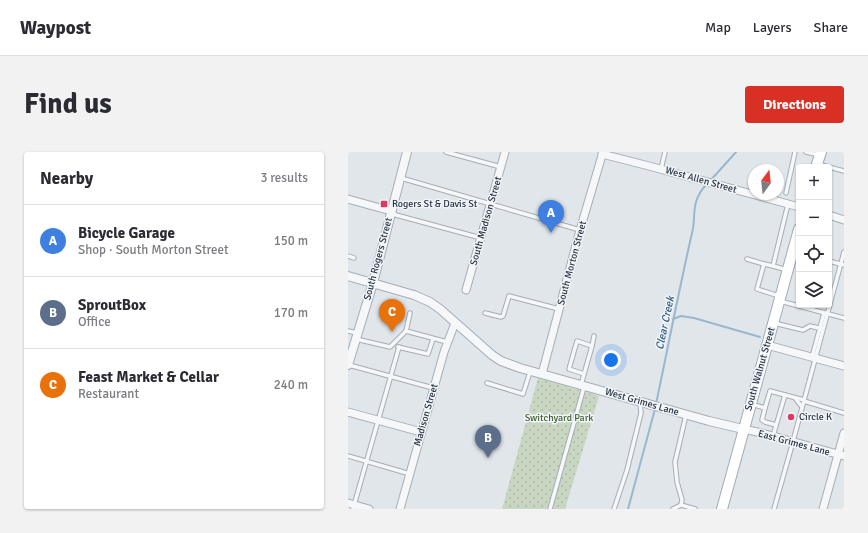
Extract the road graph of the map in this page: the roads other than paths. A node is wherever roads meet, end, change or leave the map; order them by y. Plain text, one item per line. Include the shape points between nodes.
1 (407, 152) edge
2 (446, 152) edge
3 (505, 152) edge
4 (665, 152) edge
5 (795, 152) edge
6 (806, 152) edge
7 (603, 153) edge
8 (819, 160) edge
9 (501, 166) junction
10 (661, 169) junction
11 (844, 171) edge
12 (400, 177) junction
13 (786, 193) dead end
14 (348, 200) edge
15 (491, 204) junction
16 (788, 204) junction
17 (796, 206) edge
18 (391, 212) junction
19 (832, 217) edge
20 (844, 220) edge
21 (580, 230) junction
22 (798, 236) edge
23 (481, 238) junction
24 (844, 252) edge
25 (795, 254) edge
26 (348, 256) edge
27 (354, 258) dead end
28 (747, 259) dead end
29 (832, 262) edge
30 (764, 264) junction
31 (842, 265) edge
32 (772, 266) junction
33 (787, 270) junction
34 (348, 276) edge
35 (373, 283) junction
36 (466, 290) dead end
37 (779, 298) junction
38 (559, 310) junction
39 (410, 313) dead end
40 (485, 313) dead end
41 (826, 313) junction
42 (844, 318) edge
43 (773, 322) junction
44 (455, 323) junction
45 (821, 329) junction
46 (348, 331) edge
47 (406, 331) junction
48 (356, 336) junction
49 (594, 336) dead end
50 (433, 339) junction
51 (447, 342) junction
52 (393, 345) junction
53 (767, 345) junction
54 (592, 346) junction
55 (399, 347) junction
56 (814, 357) junction
57 (348, 365) edge
58 (844, 366) edge
59 (530, 371) junction
60 (542, 374) junction
61 (584, 374) junction
62 (391, 376) junction
63 (486, 383) dead end
64 (583, 385) junction
65 (433, 388) junction
66 (784, 395) junction
67 (795, 398) junction
68 (804, 400) junction
69 (644, 403) junction
70 (750, 404) junction
71 (767, 406) junction
72 (802, 407) junction
73 (348, 412) edge
74 (844, 413) edge
75 (764, 414) junction
76 (686, 415) junction
77 (768, 415) dead end
78 (378, 420) junction
79 (776, 425) junction
80 (744, 429) junction
81 (421, 432) junction
82 (844, 433) edge
83 (773, 436) junction
84 (793, 442) junction
85 (348, 456) edge
86 (841, 456) edge
87 (367, 461) junction
88 (410, 474) junction
89 (681, 505) junction
90 (352, 506) edge
91 (369, 509) edge
92 (400, 509) edge
93 (550, 509) edge
94 (614, 509) edge
95 (673, 509) edge
96 (694, 509) edge
97 (722, 509) edge
98 (774, 509) edge
99 (823, 509) edge

1 - 12 street, South Rogers Street
2 - 9 lane
3 - 9 street, South Madison Street
4 - 10 lane
5 - 13 lane
6 - 8 lane
7 - 10 street, West Allen Street
7 - 21 street, South Morton Street
8 - 11 lane
9 - 15 street, South Madison Street
10 - 16 street, West Allen Street
12 - 15 lane
12 - 18 street, South Rogers Street
14 - 18 street
15 - 21 lane
15 - 23 street, South Madison Street
16 - 17 street, West Allen Street
16 - 32 lane
18 - 23 lane
18 - 35 street, South Rogers Street
19 - 20 street
21 - 38 street, South Morton Street
22 - 25 main road, South Walnut Street
23 - 36 street, South Madison Street
24 - 31 lane
25 - 33 main road, South Walnut Street
26 - 27 lane
28 - 30 lane
29 - 31 lane
30 - 32 lane
30 - 37 lane via 757,289
31 - 41 lane
32 - 33 lane
33 - 37 main road, South Walnut Street
34 - 35 street, West Grimes Lane
35 - 44 street, West Grimes Lane via 430,302
35 - 48 street, South Rogers Street
37 - 41 lane
37 - 43 main road, South Walnut Street
38 - 40 lane via 509,296 503,316
38 - 60 street, South Morton Street
39 - 47 lane
41 - 42 lane
41 - 45 lane
43 - 45 lane via 803,330 810,326
43 - 53 main road, South Walnut Street
44 - 51 street, Madison Street
44 - 59 street, West Grimes Lane via 492,356
45 - 56 lane
46 - 48 lane
47 - 50 lane
47 - 52 lane
48 - 52 lane via 390,347
48 - 57 street, South Rogers Street
49 - 54 lane
50 - 51 lane
50 - 55 lane via 428,354
51 - 65 street, Madison Street
52 - 55 lane
53 - 56 street
53 - 70 main road, South Walnut Street
54 - 61 lane
54 - 61 lane via 576,341 568,369
55 - 62 lane
56 - 58 street
56 - 68 lane
57 - 62 lane
59 - 60 street, West Grimes Lane
59 - 63 lane via 523,394
60 - 64 street, West Grimes Lane
61 - 64 lane
62 - 65 lane
62 - 78 lane
64 - 69 street, West Grimes Lane
64 - 93 lane
65 - 81 street, Madison Street
66 - 67 lane
66 - 71 lane via 770,391
66 - 79 lane via 776,417
67 - 68 lane
67 - 72 lane
68 - 72 lane
68 - 74 lane
69 - 76 street, West Grimes Lane
69 - 94 lane
70 - 71 lane
70 - 80 main road, South Walnut Street
71 - 75 lane
72 - 84 lane
73 - 78 street
75 - 77 lane
75 - 79 lane via 762,420
76 - 80 street, West Grimes Lane
76 - 89 lane via 675,462
78 - 81 street
78 - 87 lane
79 - 83 lane
80 - 83 street, East Grimes Lane
80 - 97 main road, South Walnut Street
81 - 88 street, Madison Street
82 - 86 street
83 - 84 street, East Grimes Lane
84 - 86 street, East Grimes Lane
84 - 98 lane
85 - 87 lane
86 - 99 street
87 - 88 lane
87 - 90 lane
88 - 92 street, Madison Street
89 - 95 lane
89 - 96 lane
90 - 91 street

